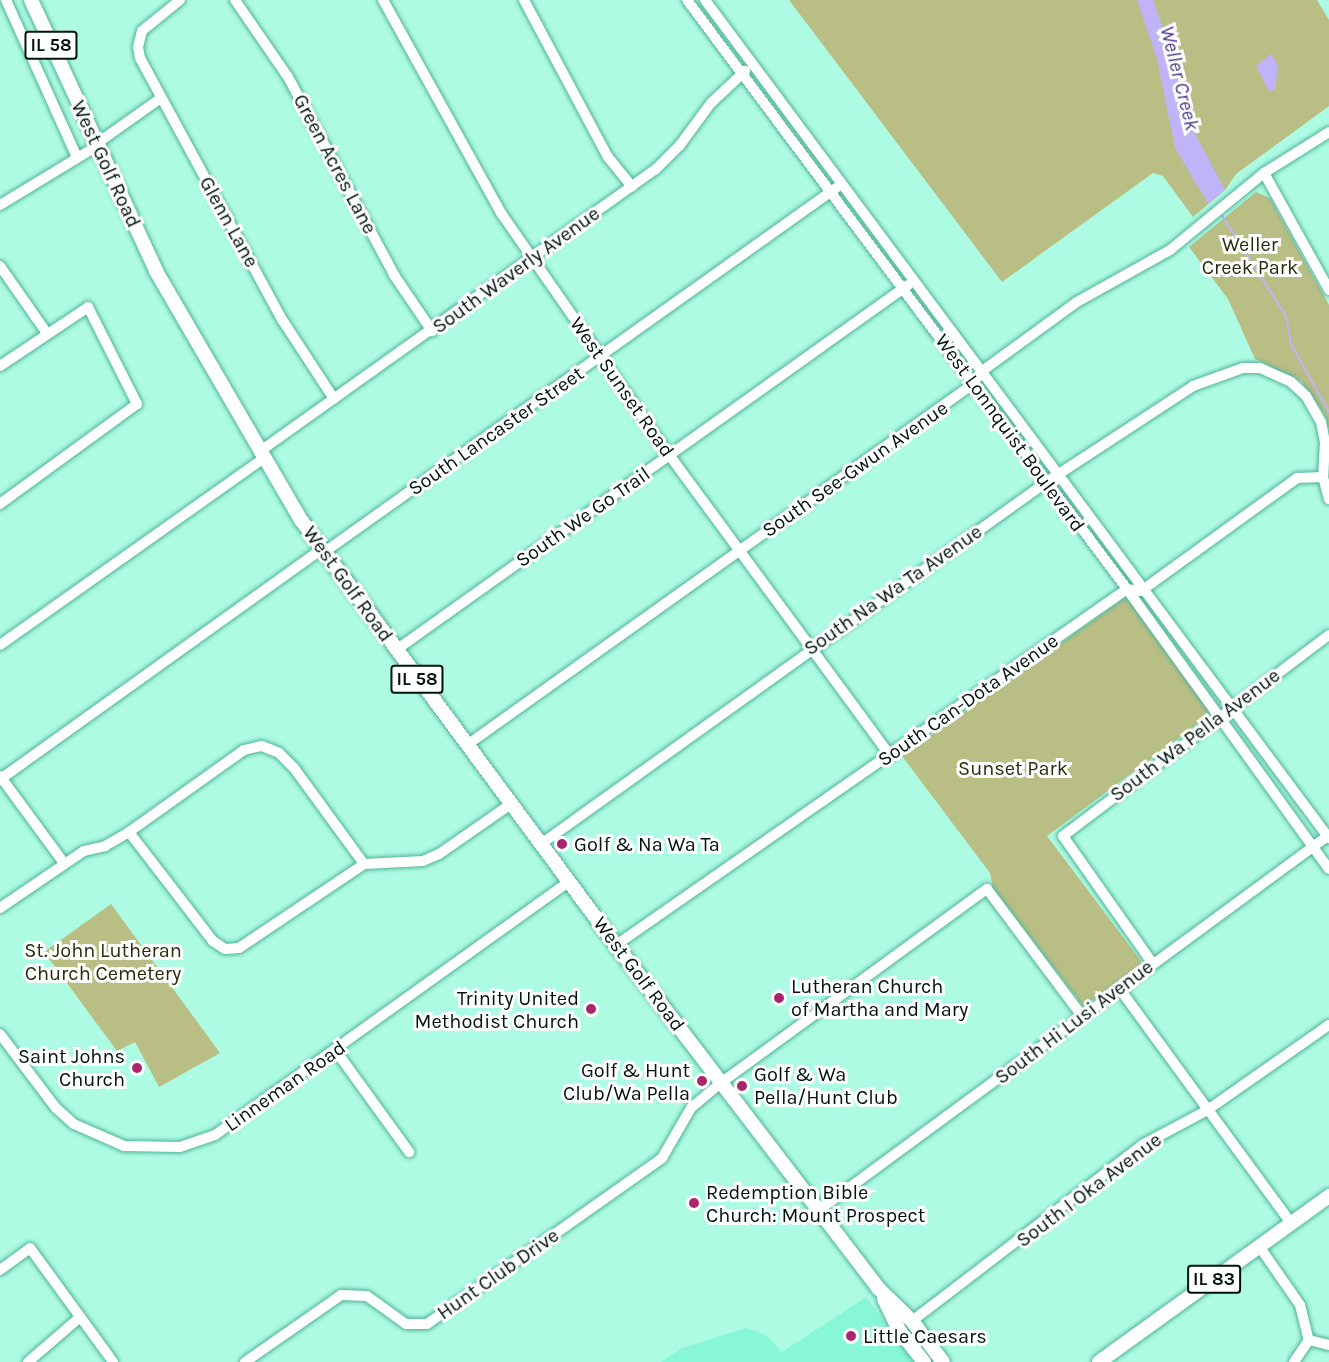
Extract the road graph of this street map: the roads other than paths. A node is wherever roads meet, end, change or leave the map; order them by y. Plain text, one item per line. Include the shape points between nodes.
1 (6, 0) edge
2 (31, 0) edge
3 (180, 0) edge
4 (235, 0) edge
5 (383, 0) edge
6 (524, 0) edge
7 (687, 0) edge
8 (705, 0) edge
9 (752, 65) junction
10 (741, 74) junction
11 (161, 98) junction
12 (1329, 132) edge
13 (96, 145) junction
14 (77, 157) junction
15 (1264, 173) junction
16 (843, 182) junction
17 (632, 188) junction
18 (832, 191) junction
19 (0, 205) edge
20 (531, 258) junction
21 (0, 266) edge
22 (915, 279) junction
23 (903, 288) junction
24 (1329, 290) edge
25 (432, 331) junction
26 (46, 332) junction
27 (600, 358) junction
28 (0, 366) edge
29 (982, 371) junction
30 (973, 384) junction
31 (334, 399) junction
32 (261, 456) junction
33 (670, 456) junction
34 (1060, 476) junction
35 (1323, 477) junction
36 (1046, 483) junction
37 (1329, 499) edge
38 (0, 504) edge
39 (322, 551) junction
40 (739, 551) junction
41 (1126, 589) junction
42 (1141, 591) junction
43 (1329, 635) edge
44 (0, 645) edge
45 (811, 648) junction
46 (396, 650) junction
47 (1230, 707) junction
48 (1218, 716) junction
49 (467, 746) junction
50 (890, 756) junction
51 (1, 777) edge
52 (511, 804) junction
53 (129, 832) junction
54 (1328, 837) edge
55 (542, 844) junction
56 (1313, 847) junction
57 (64, 863) junction
58 (364, 864) junction
59 (1329, 869) edge
60 (569, 882) junction
61 (0, 908) edge
62 (616, 945) junction
63 (1153, 964) junction
64 (1119, 988) junction
65 (1082, 1016) junction
66 (1329, 1025) edge
67 (0, 1035) edge
68 (336, 1051) junction
69 (722, 1082) junction
70 (1206, 1111) junction
71 (409, 1152) dead end
72 (1329, 1196) edge
73 (819, 1210) junction
74 (1291, 1223) junction
75 (1259, 1246) junction
76 (0, 1270) edge
77 (879, 1289) junction
78 (80, 1318) junction
79 (912, 1321) junction
80 (1309, 1340) junction
81 (1329, 1346) edge
82 (28, 1362) edge
83 (113, 1362) edge
84 (245, 1362) edge
85 (924, 1362) edge
86 (943, 1362) edge
87 (1099, 1362) edge
88 (1294, 1362) edge

1 - 14 street, West Golf Road
2 - 13 main road, West Golf Road / IL 58
3 - 11 street, Glenn Lane via 149,22 139,39 140,58
4 - 25 street, Green Acres Lane via 288,77 394,275
5 - 20 street, West Sunset Road via 483,182
6 - 17 street via 608,157
7 - 10 street, West Lonnquist Boulevard
8 - 9 street, West Lonnquist Boulevard
9 - 10 street, South Waverly Avenue
9 - 16 street, West Lonnquist Boulevard
10 - 17 street, South Waverly Avenue via 711,103 670,157
10 - 18 street, West Lonnquist Boulevard
11 - 13 street
11 - 31 street, Glenn Lane via 283,321
12 - 15 street, South See-Gwun Avenue
13 - 14 street
13 - 32 main road, West Golf Road / IL 58 via 179,315
14 - 19 street
15 - 24 street
15 - 29 street, South See-Gwun Avenue via 1170,250 1077,302
16 - 18 street, South Lancaster Street
16 - 22 street, West Lonnquist Boulevard
17 - 20 street, South Waverly Avenue
18 - 23 street, West Lonnquist Boulevard
18 - 27 street, South Lancaster Street
20 - 25 street, South Waverly Avenue
20 - 27 street, West Sunset Road
21 - 26 street
22 - 23 street, South We Go Trail
22 - 29 street, West Lonnquist Boulevard
23 - 30 street, West Lonnquist Boulevard
23 - 33 street, South We Go Trail
25 - 31 street, South Waverly Avenue
26 - 28 street
26 - 38 street via 88,307 137,404
27 - 33 street, West Sunset Road
27 - 39 street, South Lancaster Street
29 - 30 street, South See-Gwun Avenue
29 - 34 street, West Lonnquist Boulevard
30 - 36 street, West Lonnquist Boulevard
30 - 40 street, South See-Gwun Avenue
31 - 32 street, South Waverly Avenue
32 - 39 main road, West Golf Road / IL 58
32 - 44 street, South Waverly Avenue
33 - 40 street, West Sunset Road
33 - 46 street, South We Go Trail
34 - 35 street, South Na Wa Ta Avenue via 1193,386 1227,372 1260,368 1291,382 1312,407 1325,442
34 - 36 street, South Na Wa Ta Avenue
34 - 42 street, West Lonnquist Boulevard
35 - 37 street
35 - 42 street via 1297,478
36 - 41 street, West Lonnquist Boulevard
36 - 45 street, South Na Wa Ta Avenue
39 - 46 main road, West Golf Road / IL 58
39 - 51 street, South Lancaster Street
40 - 45 street, West Sunset Road
40 - 49 street, South See-Gwun Avenue
41 - 42 street
41 - 48 street, West Lonnquist Boulevard
41 - 50 street, South Can-Dota Avenue
42 - 47 street, West Lonnquist Boulevard
43 - 47 street, South Wa Pella Avenue
45 - 50 street, West Sunset Road
45 - 55 street, South Na Wa Ta Avenue
46 - 49 main road, West Golf Road / IL 58
47 - 48 street, South Wa Pella Avenue
47 - 54 street, West Lonnquist Boulevard
48 - 56 street, West Lonnquist Boulevard
48 - 63 street, South Wa Pella Avenue via 1063,836
49 - 52 main road, West Golf Road / IL 58
50 - 62 street, South Can-Dota Avenue
51 - 57 street
52 - 55 main road, West Golf Road / IL 58
52 - 58 street via 431,858
53 - 57 street
53 - 58 street via 213,941 225,949 253,942
53 - 58 street via 244,750 262,746 279,753 294,768
54 - 56 street, South Hi Lusi Avenue
55 - 60 main road, West Golf Road / IL 58
56 - 59 street, West Lonnquist Boulevard
56 - 63 street, South Hi Lusi Avenue
57 - 61 street
60 - 62 main road, West Golf Road / IL 58
60 - 68 street, Linneman Road
62 - 69 main road, West Golf Road / IL 58
63 - 64 street, South Hi Lusi Avenue
64 - 65 street, South Hi Lusi Avenue
64 - 70 street
65 - 69 street via 987,889
65 - 73 street, South Hi Lusi Avenue
66 - 70 street, South I Oka Avenue
67 - 68 street, Linneman Road via 56,1108 74,1124 108,1142 141,1149 180,1147 215,1135
68 - 71 street
69 - 73 main road, West Golf Road / IL 58
69 - 84 street, Hunt Club Drive via 692,1108 662,1158 427,1324 406,1324 368,1296 341,1295
70 - 74 street
70 - 79 street, South I Oka Avenue via 1142,1145
72 - 74 main road, IL 83
73 - 77 main road, West Golf Road / IL 58
74 - 75 main road, IL 83
75 - 80 street via 1300,1305
75 - 87 main road, IL 83
76 - 78 street via 28,1246
77 - 79 main road, West Golf Road / IL 58
77 - 85 main road, West Golf Road / IL 58 via 899,1330
78 - 82 street
78 - 83 street
79 - 86 main road, West Golf Road / IL 58
80 - 81 street
80 - 88 street

